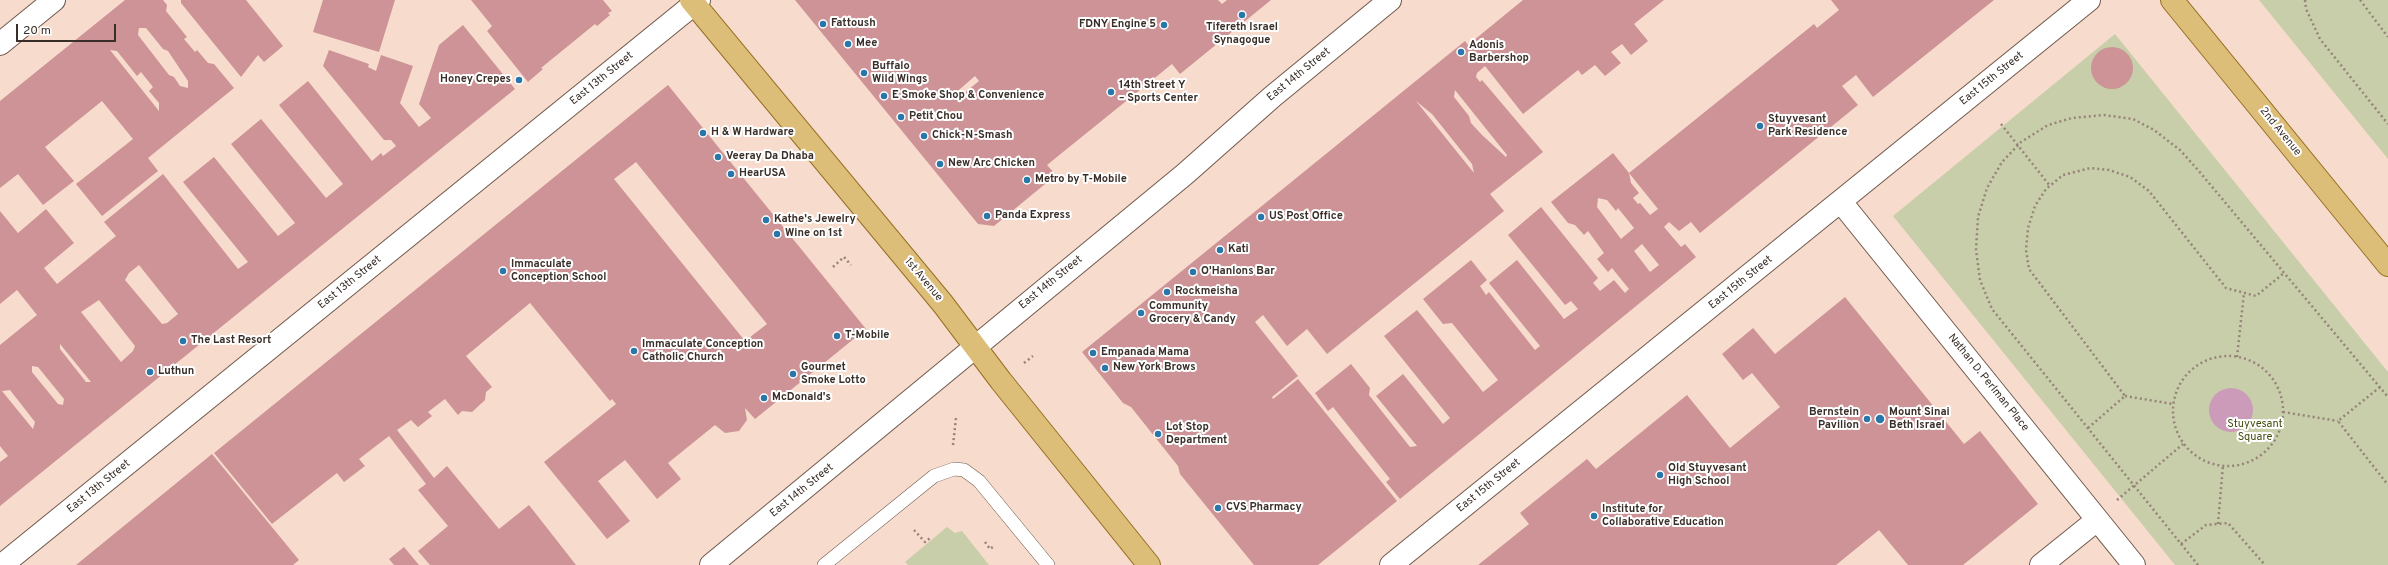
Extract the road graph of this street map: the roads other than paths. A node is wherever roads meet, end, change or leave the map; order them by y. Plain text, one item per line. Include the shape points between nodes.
1 (54, 0) edge
2 (1390, 0) edge
3 (2089, 0) edge
4 (2172, 0) edge
5 (695, 1) edge
6 (0, 44) edge
7 (1841, 202) junction
8 (2388, 265) edge
9 (975, 347) junction
10 (2104, 512) junction
11 (2, 565) edge
12 (711, 565) edge
13 (824, 565) edge
14 (1048, 565) edge
15 (1149, 565) edge
16 (1391, 565) edge
17 (2040, 565) edge
18 (2134, 565) edge

1 - 6 street
2 - 9 street, East 14th Street
3 - 7 street, East 15th Street
4 - 8 main road, 2nd Avenue
5 - 9 main road, 1st Avenue via 938,298
5 - 11 street, East 13th Street
7 - 10 street, Nathan D. Perlman Place
7 - 16 street, East 15th Street
9 - 12 street, East 14th Street
9 - 15 main road, 1st Avenue
10 - 17 street
10 - 18 street, Nathan D. Perlman Place
13 - 14 lane via 934,476 954,469 964,470 979,481

